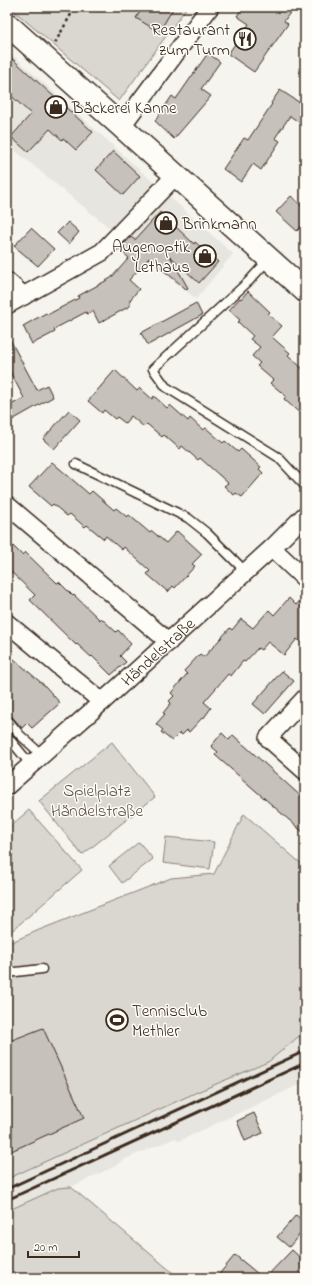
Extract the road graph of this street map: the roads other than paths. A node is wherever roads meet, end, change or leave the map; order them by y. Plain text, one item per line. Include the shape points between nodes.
1 (210, 7) edge
2 (7, 24) edge
3 (121, 127) junction
4 (175, 176) junction
5 (269, 259) junction
6 (7, 280) edge
7 (305, 291) edge
8 (24, 296) junction
9 (7, 305) edge
10 (76, 464) dead end
11 (305, 486) edge
12 (7, 505) edge
13 (305, 515) edge
14 (272, 548) junction
15 (246, 572) junction
16 (305, 579) edge
17 (7, 623) edge
18 (169, 642) junction
19 (305, 698) edge
20 (102, 702) junction
21 (7, 719) edge
22 (7, 736) edge
23 (36, 760) junction
24 (305, 771) edge
25 (7, 786) edge
26 (42, 970) dead end
27 (7, 973) edge

1 - 3 street
2 - 3 main road
3 - 4 main road
4 - 5 main road
4 - 8 street via 102,252
5 - 7 main road
5 - 11 lane via 249,281 152,369 166,387 278,458
6 - 8 street
8 - 9 street
10 - 15 lane via 188,518
12 - 18 street
13 - 14 street, Händelstraße
14 - 15 street, Händelstraße
14 - 16 street
15 - 18 street, Händelstraße
17 - 20 street
18 - 20 street, Händelstraße
19 - 24 street via 268,738
20 - 23 street, Händelstraße
21 - 23 lane
22 - 23 lane
23 - 25 street, Händelstraße
26 - 27 lane

